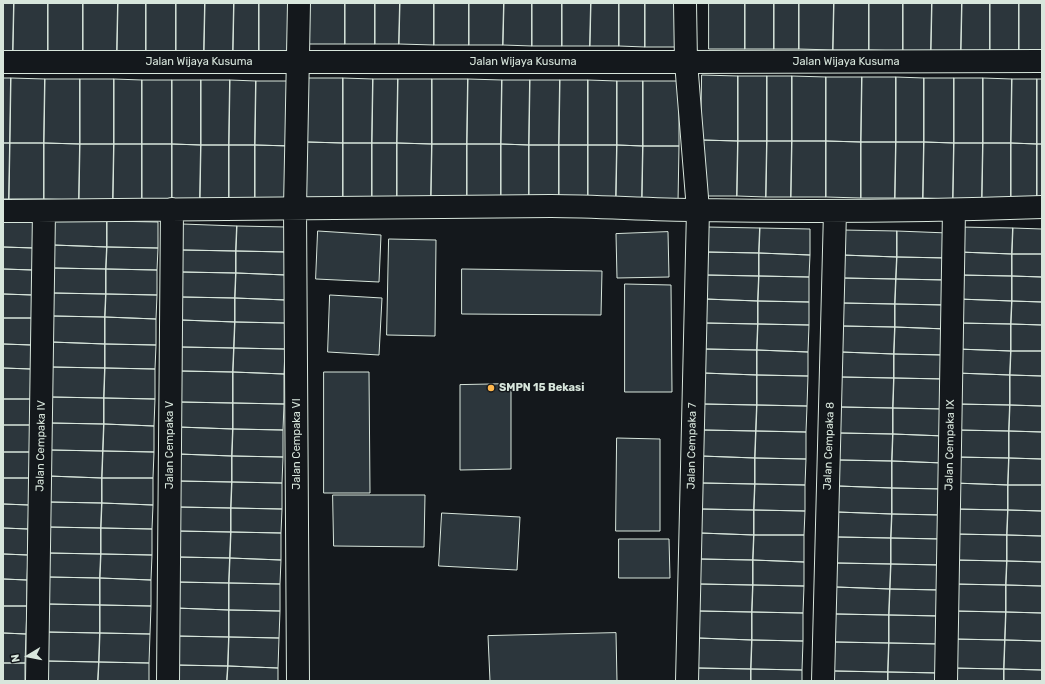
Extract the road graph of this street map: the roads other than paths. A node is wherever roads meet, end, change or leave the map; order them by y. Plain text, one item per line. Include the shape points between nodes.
1 (299, 3) edge
2 (685, 3) edge
3 (1042, 61) edge
4 (3, 62) edge
5 (298, 62) junction
6 (686, 62) junction
7 (1042, 207) edge
8 (295, 208) junction
9 (172, 209) junction
10 (698, 210) junction
11 (954, 210) junction
12 (3, 211) edge
13 (44, 211) junction
14 (835, 211) junction
15 (38, 681) edge
16 (168, 681) edge
17 (298, 681) edge
18 (687, 681) edge
19 (823, 681) edge
20 (946, 681) edge

1 - 5 street, Jalan Cempaka VI
2 - 6 street, Jalan Cempaka 7
3 - 6 street, Jalan Wijaya Kusuma
4 - 5 street, Jalan Wijaya Kusuma
5 - 6 street, Jalan Wijaya Kusuma
5 - 8 street, Jalan Cempaka VI
6 - 10 street, Jalan Cempaka 7
7 - 11 street
8 - 9 street
8 - 10 street via 554,206
8 - 17 street, Jalan Cempaka VI
9 - 13 street
9 - 16 street, Jalan Cempaka V
10 - 14 street
10 - 18 street, Jalan Cempaka 7
11 - 14 street
11 - 20 street, Jalan Cempaka IX
12 - 13 street
13 - 15 street, Jalan Cempaka IV
14 - 19 street, Jalan Cempaka 8

